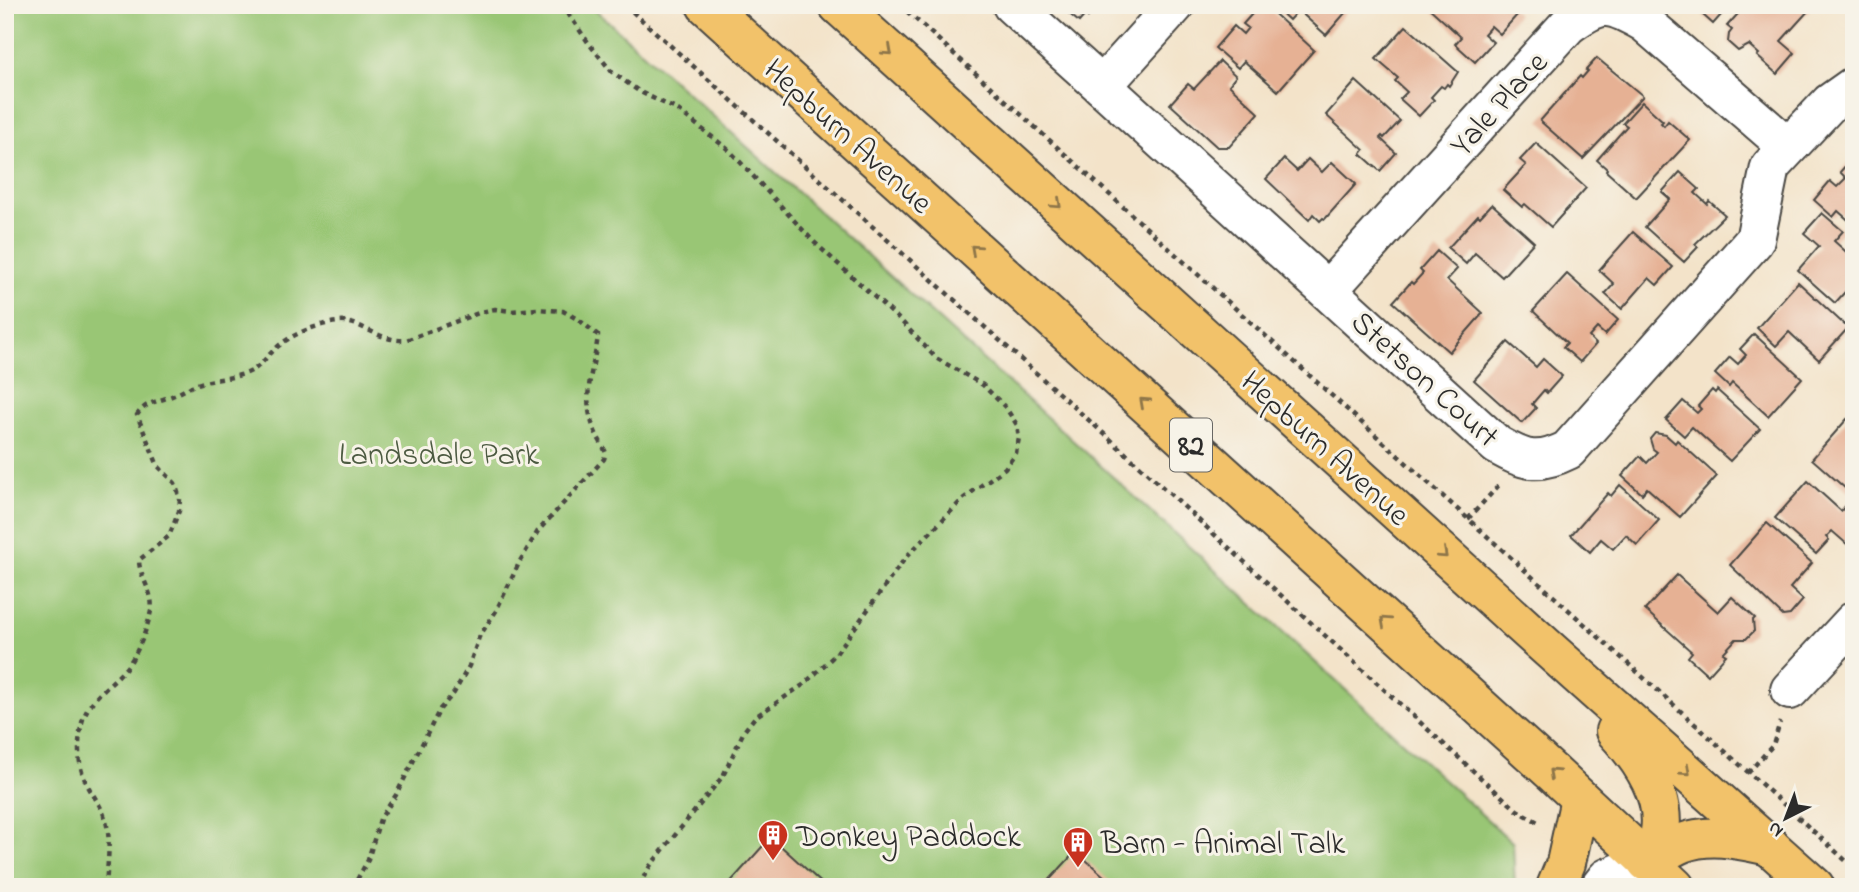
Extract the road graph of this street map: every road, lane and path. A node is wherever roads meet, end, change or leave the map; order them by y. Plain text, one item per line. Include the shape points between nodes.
1 (562, 5) edge
2 (625, 5) edge
3 (706, 5) edge
4 (838, 5) edge
5 (900, 5) edge
6 (1012, 5) edge
7 (1175, 5) edge
8 (1102, 86) junction
9 (1854, 86) edge
10 (1787, 146) junction
11 (1328, 290) junction
12 (1523, 458) junction
13 (1468, 519) junction
14 (1854, 621) edge
15 (1534, 636) junction
16 (1790, 690) joint
17 (1748, 773) junction
18 (1580, 799) junction
19 (1770, 846) junction
20 (1570, 847) junction
21 (1854, 868) edge
22 (1640, 874) edge
23 (106, 887) edge
24 (353, 887) edge
25 (638, 887) edge
26 (1556, 887) edge
27 (1600, 887) edge
28 (1675, 887) edge
29 (1815, 887) edge

1 - 25 path via 612,72 678,110 730,150 814,242 936,358 983,385 1006,408 1019,438 1016,453 1004,468 964,498 906,557 835,654 803,685 755,717 723,776
2 - 20 path via 1481,778
18 -> 3 main road, Hepburn Avenue / 82
4 -> 15 main road, Hepburn Avenue
5 - 13 path
6 - 8 street, Stetson Court
7 - 8 street
8 - 11 street, Stetson Court
9 - 10 street, Stetson Court
10 - 11 street, Yale Place via 1645,23 1607,6 1590,10 1568,25
10 - 12 street, Stetson Court via 1770,167 1755,240 1568,450 1544,460
11 - 12 street, Stetson Court via 1497,445
12 - 13 path
13 - 17 path
14 - 16 street
15 -> 19 main road, Hepburn Avenue
15 - 22 main road via 1632,749 1647,773 1661,818 1660,834
16 - 17 path via 1773,745
17 - 21 path
18 - 20 main road
18 - 22 main road, Hepburn Avenue / 82
19 - 22 main road via 1730,837 1683,843
19 - 29 main road, Hepburn Avenue
20 - 26 main road
22 - 27 street via 1607,878
22 - 28 main road, Hepburn Avenue / 82
23 - 24 path via 107,830 83,775 81,726 87,708 135,653 152,599 139,560 169,536 180,499 175,483 150,450 137,415 141,409 195,385 250,372 289,338 326,324 344,321 393,341 495,309 562,311 598,335 588,400 606,453 604,459 538,531 520,561 479,637 469,666 440,709 380,820 368,860

